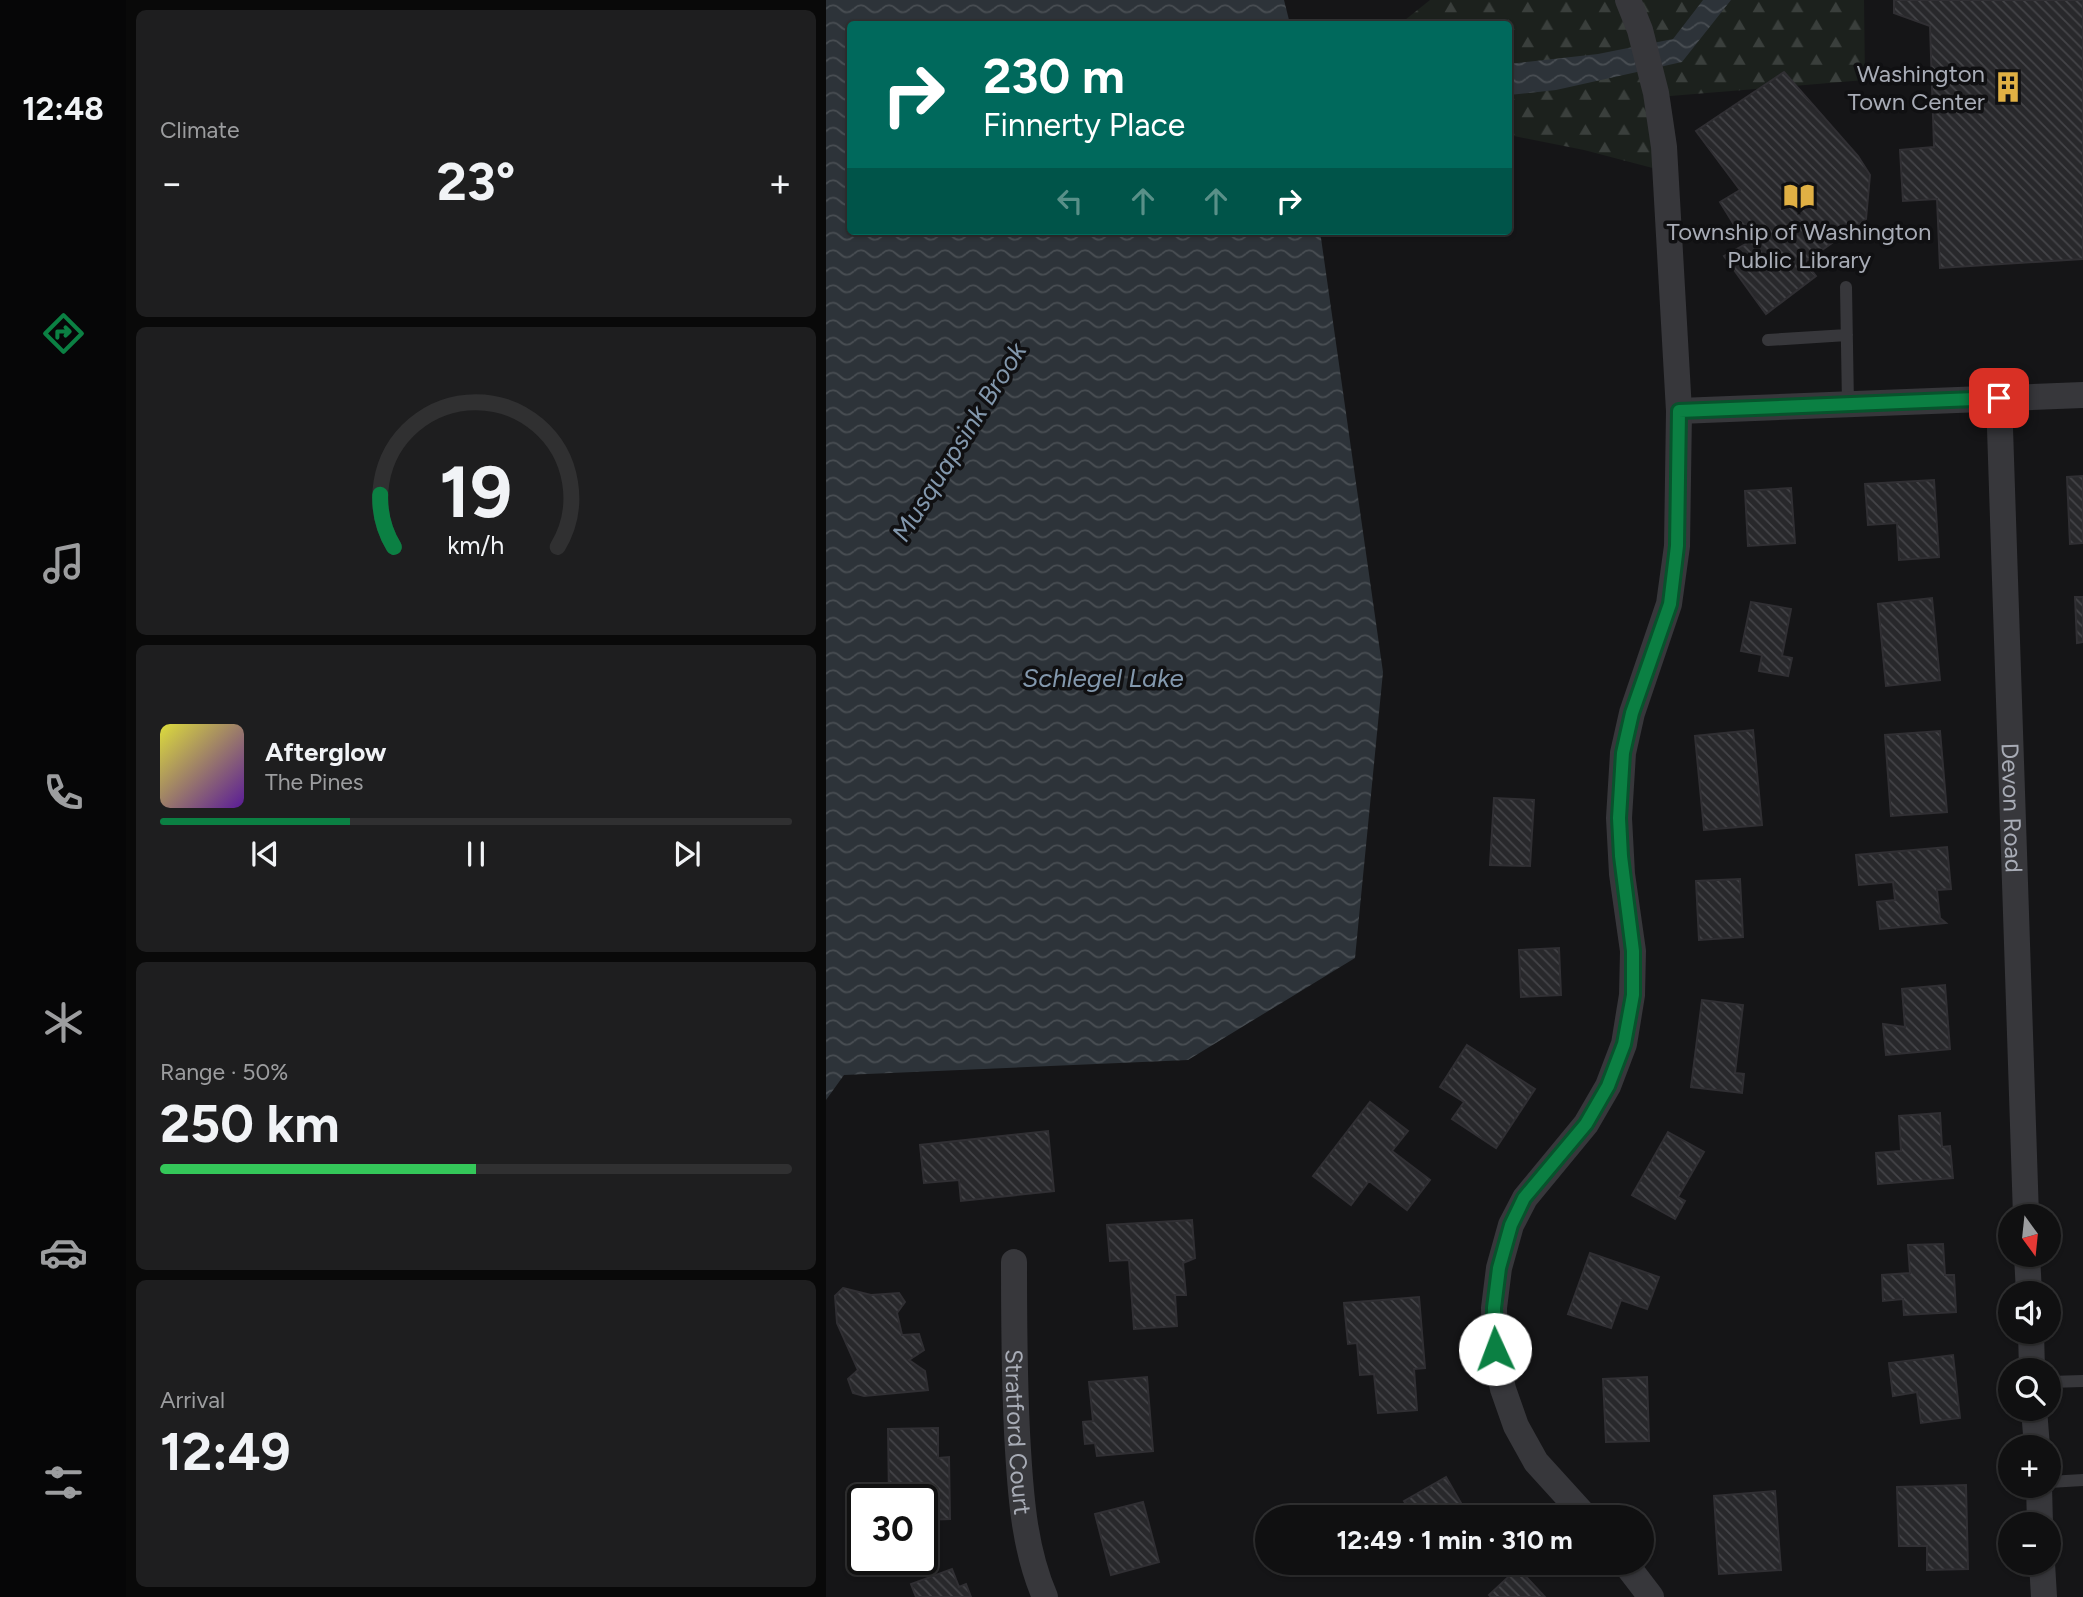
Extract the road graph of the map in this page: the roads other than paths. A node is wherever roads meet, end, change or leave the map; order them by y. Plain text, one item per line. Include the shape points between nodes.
1 (1628, 0) edge
2 (1846, 287) dead end
3 (1847, 335) junction
4 (1768, 340) dead end
5 (2083, 395) edge
6 (1999, 398) junction
7 (1848, 405) junction
8 (1679, 411) junction
9 (2026, 1204) edge
10 (1014, 1262) dead end
11 (2083, 1381) edge
12 (2061, 1382) edge
13 (2083, 1480) edge
14 (2061, 1481) edge
15 (1575, 1505) edge
16 (1634, 1575) edge
17 (2043, 1575) edge
18 (1045, 1597) edge
19 (1651, 1597) edge
20 (2044, 1597) edge

1 - 8 street via 1653,78 1665,158
2 - 3 lane
3 - 4 lane
3 - 7 lane
5 - 6 street
6 - 7 street
6 - 9 street, Devon Road
7 - 8 street
8 - 15 street via 1677,546 1670,604 1623,753 1619,818 1633,951 1633,995 1624,1044 1608,1086 1586,1124 1524,1198 1499,1268 1494,1308 1495,1349 1516,1426 1536,1462
10 - 18 street, Stratford Court via 1014,1380 1022,1512
11 - 12 lane
13 - 14 lane
16 - 19 street
17 - 20 street

